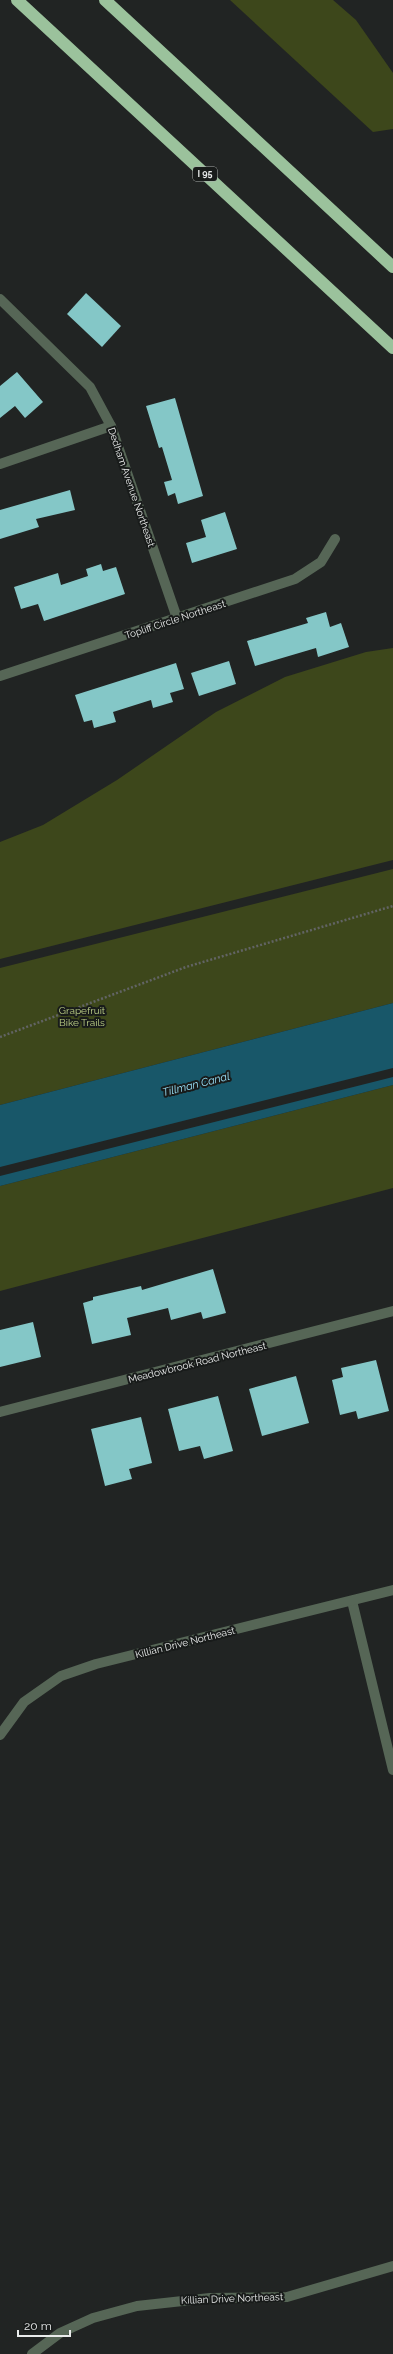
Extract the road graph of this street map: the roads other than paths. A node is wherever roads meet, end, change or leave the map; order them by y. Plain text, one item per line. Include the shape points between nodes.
1 (16, 0) edge
2 (104, 0) edge
3 (393, 267) edge
4 (0, 299) edge
5 (393, 348) edge
6 (111, 426) junction
7 (0, 464) edge
8 (335, 539) dead end
9 (177, 618) junction
10 (0, 676) edge
11 (393, 1311) edge
12 (0, 1412) edge
13 (393, 1590) edge
14 (352, 1601) junction
15 (0, 1735) edge
16 (393, 1770) edge
17 (393, 2266) edge
18 (32, 2354) edge

1 - 5 highway, I 95
2 - 3 highway
4 - 6 street, Dedham Avenue Northeast via 90,387
6 - 7 street
6 - 9 street, Dedham Avenue Northeast
8 - 9 street, Topliff Circle Northeast via 320,562 295,579
9 - 10 street, Topliff Circle Northeast
11 - 12 street, Meadowbrook Road Northeast
13 - 14 street, Killian Drive Northeast
14 - 15 street, Killian Drive Northeast via 96,1664 61,1676 24,1702
14 - 16 street
17 - 18 street, Killian Drive Northeast via 287,2297 210,2298 137,2306 93,2318 60,2333

